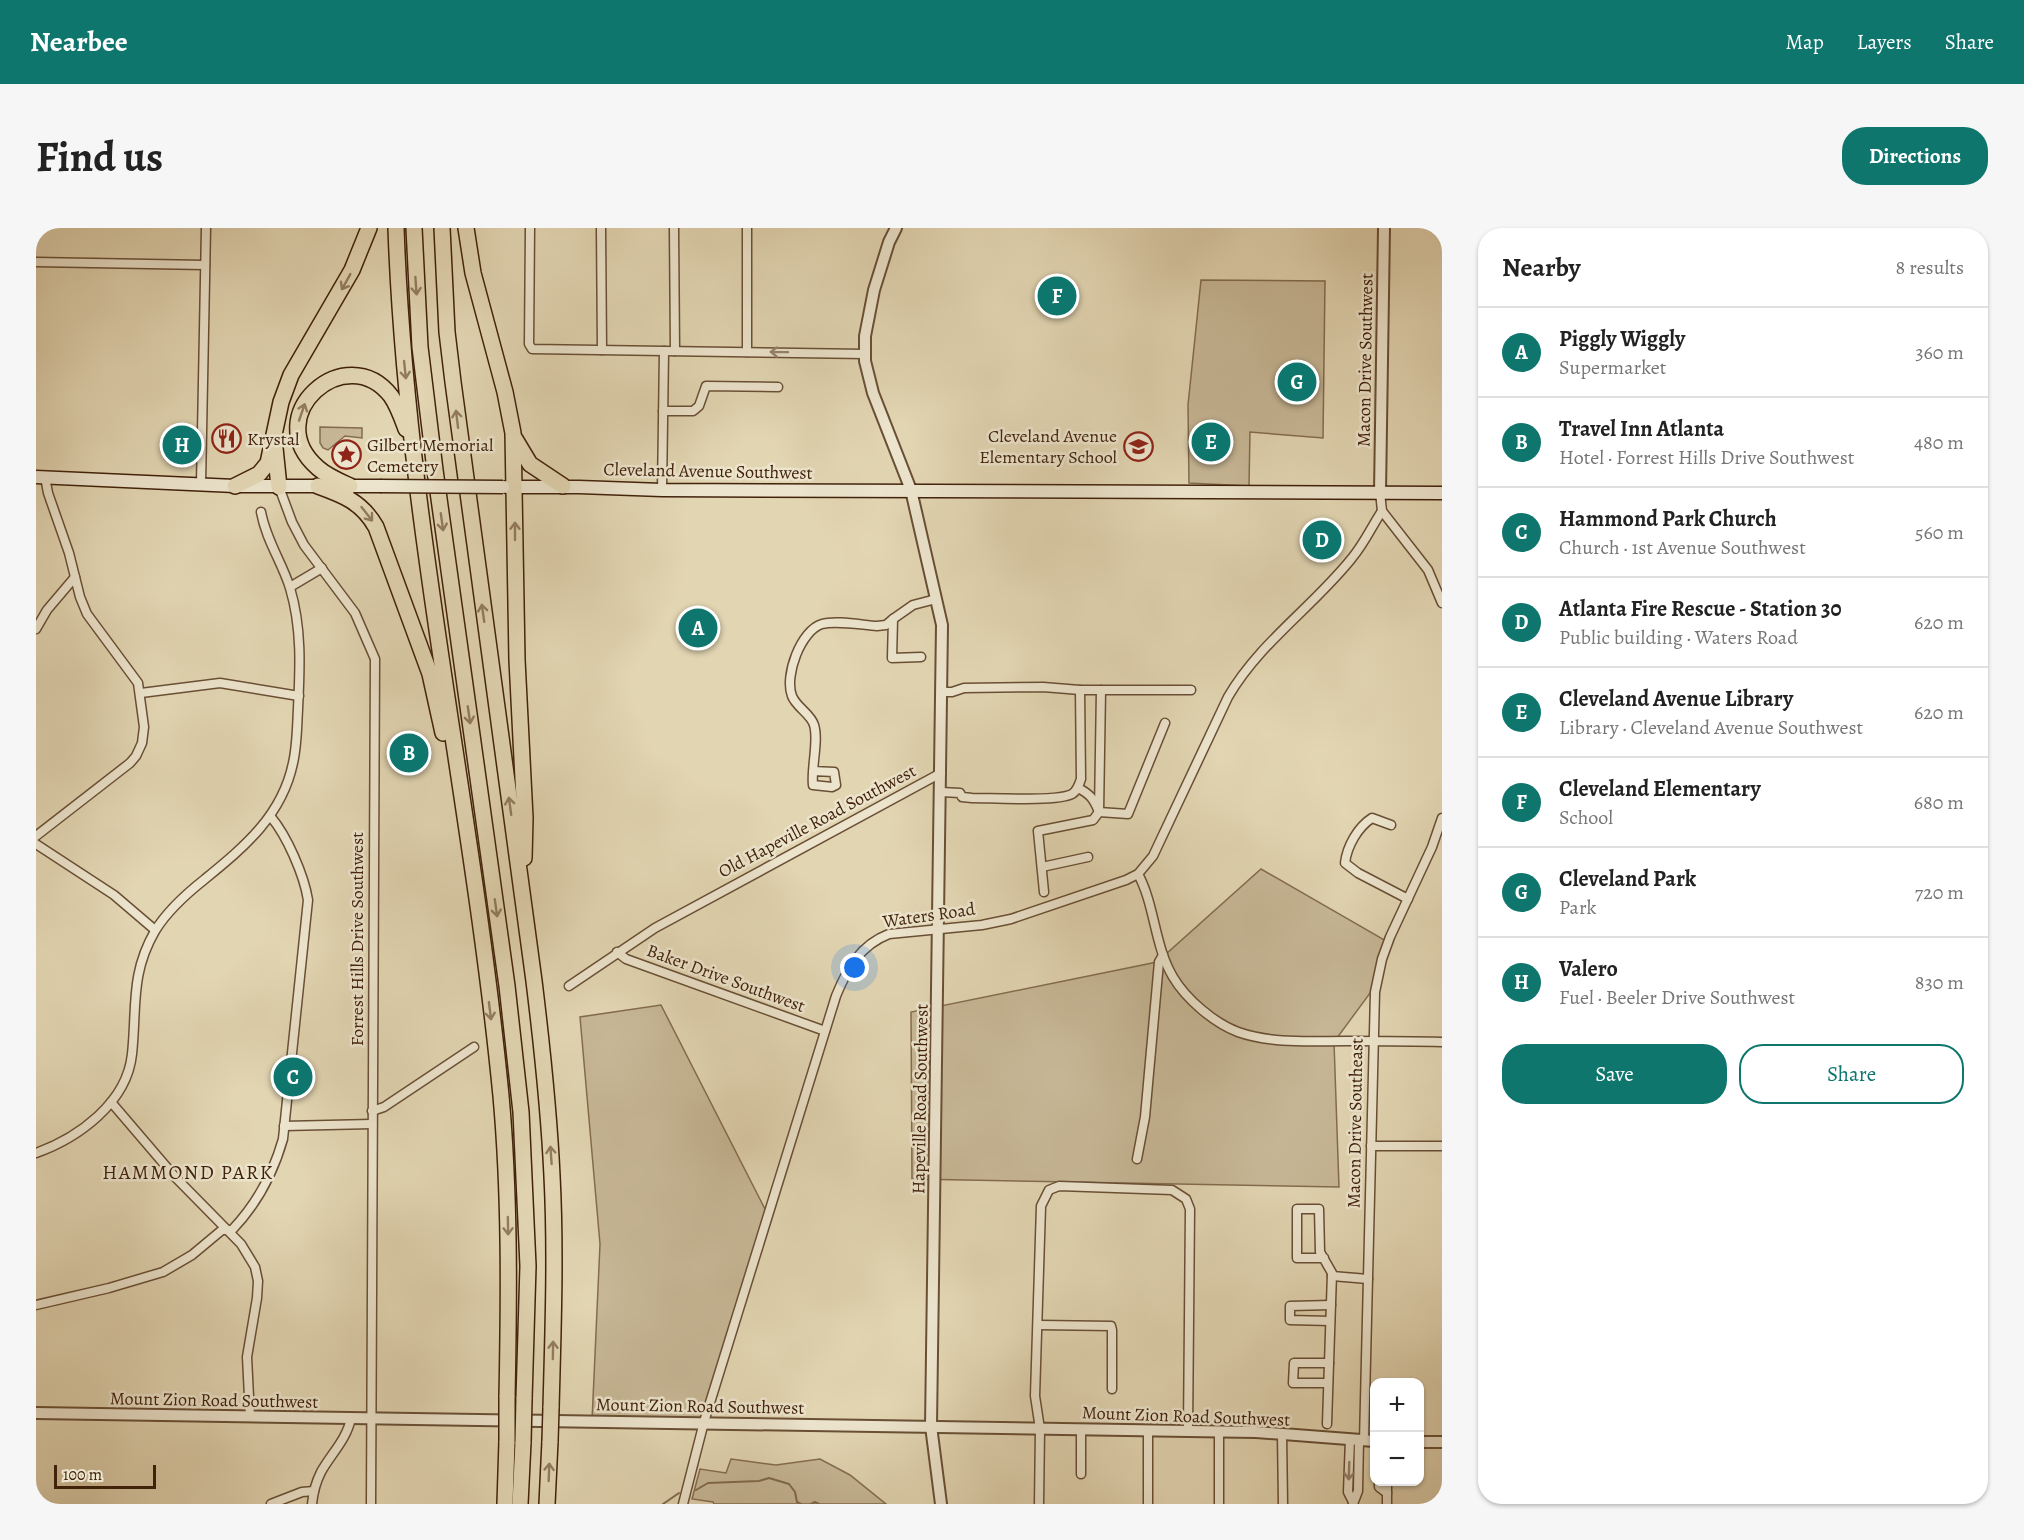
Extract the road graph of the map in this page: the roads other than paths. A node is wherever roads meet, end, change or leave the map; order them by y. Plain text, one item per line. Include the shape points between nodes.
1 (206, 228) edge
2 (369, 228) edge
3 (396, 228) edge
4 (414, 228) edge
5 (442, 228) edge
6 (466, 228) edge
7 (530, 228) edge
8 (601, 228) edge
9 (674, 228) edge
10 (747, 228) edge
11 (896, 228) edge
12 (1384, 228) edge
13 (36, 262) edge
14 (206, 265) junction
15 (602, 350) junction
16 (664, 351) junction
17 (675, 351) junction
18 (747, 352) junction
19 (865, 354) junction
20 (778, 387) dead end
21 (663, 411) junction
22 (513, 433) junction
23 (274, 439) junction
24 (414, 452) junction
25 (40, 477) edge
26 (201, 484) junction
27 (235, 486) junction
28 (318, 486) junction
29 (350, 486) junction
30 (563, 486) junction
31 (279, 487) junction
32 (509, 487) junction
33 (662, 490) junction
34 (911, 490) junction
35 (1380, 492) junction
36 (1442, 493) edge
37 (1382, 511) junction
38 (261, 513) dead end
39 (322, 568) junction
40 (75, 577) junction
41 (290, 587) junction
42 (936, 598) junction
43 (1442, 603) edge
44 (893, 619) junction
45 (36, 629) edge
46 (921, 657) dead end
47 (1080, 690) junction
48 (1101, 690) junction
49 (1191, 690) dead end
50 (947, 692) junction
51 (141, 693) junction
52 (299, 696) junction
53 (1165, 723) dead end
54 (813, 771) dead end
55 (941, 773) junction
56 (1078, 788) junction
57 (941, 792) junction
58 (1099, 812) junction
59 (271, 817) junction
60 (1442, 818) edge
61 (1391, 825) dead end
62 (36, 836) edge
63 (36, 844) edge
64 (1088, 857) dead end
65 (1042, 867) junction
66 (1138, 873) junction
67 (521, 884) junction
68 (1044, 892) dead end
69 (1408, 899) junction
70 (939, 928) junction
71 (155, 930) junction
72 (617, 952) junction
73 (483, 953) junction
74 (1163, 955) junction
75 (569, 986) dead end
76 (825, 1031) junction
77 (1373, 1041) junction
78 (1442, 1042) edge
79 (474, 1047) dead end
80 (111, 1102) junction
81 (372, 1111) junction
82 (372, 1124) junction
83 (284, 1126) junction
84 (1371, 1146) junction
85 (1442, 1146) edge
86 (36, 1153) edge
87 (1137, 1159) dead end
88 (227, 1230) junction
89 (1324, 1258) junction
90 (1332, 1276) junction
91 (1368, 1279) junction
92 (36, 1305) edge
93 (1331, 1305) junction
94 (1330, 1321) junction
95 (1039, 1325) junction
96 (1329, 1364) junction
97 (1328, 1383) junction
98 (1112, 1389) dead end
99 (36, 1413) edge
100 (250, 1417) junction
101 (351, 1418) junction
102 (371, 1419) junction
103 (704, 1422) junction
104 (1327, 1424) dead end
105 (931, 1426) junction
106 (1040, 1429) junction
107 (1081, 1430) junction
108 (1148, 1431) junction
109 (1188, 1431) junction
110 (1219, 1432) junction
111 (1282, 1434) junction
112 (1362, 1441) edge
113 (1424, 1442) edge
114 (1442, 1442) edge
115 (1081, 1474) dead end
116 (1379, 1486) edge
117 (1387, 1486) edge
118 (1393, 1486) edge
119 (314, 1491) junction
120 (1387, 1493) junction
121 (1353, 1503) edge
122 (271, 1504) edge
123 (312, 1504) edge
124 (370, 1504) edge
125 (505, 1504) edge
126 (520, 1504) edge
127 (547, 1504) edge
128 (682, 1504) edge
129 (941, 1504) edge
130 (1039, 1504) edge
131 (1148, 1504) edge
132 (1219, 1504) edge
133 (1283, 1504) edge
134 (1387, 1504) edge

1 - 14 street
2 -> 23 highway via 352,270 291,375
3 -> 24 highway via 400,324
4 -> 126 highway, bridge via 420,347 521,1112 528,1266
67 -> 5 highway via 447,332
6 - 22 highway via 473,273
7 - 15 street via 529,344 532,349
8 - 15 street
9 - 17 street
10 - 18 street
11 - 19 street, Old Hapeville Road Southwest via 874,290
12 - 35 street, Macon Drive Southwest
13 - 14 street
14 - 26 street
15 - 16 street
16 - 17 street
16 - 21 street
17 - 18 street
19 -> 18 street
19 - 34 street, Old Hapeville Road Southwest via 873,393
20 - 21 street via 706,386 699,406 693,411
21 - 33 street
22 - 30 highway via 530,464
22 - 32 highway
23 - 27 highway via 264,468
23 - 31 highway
29 -> 24 highway via 319,470 298,435 303,406 324,383 352,376 370,380 385,390 401,415
24 - 73 highway
25 - 26 main road, Cleveland Avenue Southwest
25 - 40 street
26 - 27 main road, Cleveland Avenue Southwest
27 - 31 main road, Cleveland Avenue Southwest
28 - 29 main road, Cleveland Avenue Southwest
28 - 31 main road, Cleveland Avenue Southwest
28 -> 73 highway via 349,498 370,516 422,650 436,698 468,895
29 - 32 main road, Cleveland Avenue Southwest, bridge
30 - 32 main road, Cleveland Avenue Southwest
30 - 33 main road, Cleveland Avenue Southwest
31 - 39 street, Forrest Hills Drive Southwest via 292,522
67 -> 32 highway via 525,818
33 - 34 main road, Cleveland Avenue Southwest
34 - 35 main road, Cleveland Avenue Southwest
34 - 42 street, Old Hapeville Road Southwest
35 - 36 main road, Cleveland Avenue Southwest
35 - 37 street
37 - 43 street via 1428,570
37 - 66 street via 1353,557 1239,678 1152,856
38 - 41 street via 264,530
39 - 41 street
39 - 81 street, Forrest Hills Drive Southwest via 355,613 375,659
40 - 45 street
40 - 51 street via 87,614 133,675
41 - 52 street via 300,640
42 - 44 street via 913,605
42 - 50 street, Old Hapeville Road Southwest
44 - 46 street via 892,658
44 - 54 street via 877,626 820,624 810,630 793,659 791,696 814,727
47 - 48 street
47 - 50 street via 964,688
47 - 56 street
48 - 49 street
48 - 58 street
50 - 55 street, Old Hapeville Road Southwest
51 - 52 street via 220,683
51 - 62 street via 144,727 136,756
52 - 59 street via 293,765
53 - 58 street via 1128,814
55 - 57 street, Hapeville Road Southwest
55 - 72 street, Old Hapeville Road Southwest
56 - 57 street via 1073,794 1058,798 972,798
56 - 58 street via 1088,793
57 - 70 street, Hapeville Road Southwest
58 - 65 street via 1093,820 1038,831
59 - 71 street via 241,850 174,906
59 - 83 street via 303,878 308,900
60 - 69 street, Macon Drive Southeast
61 - 69 street via 1372,818 1363,824 1346,852 1345,863
63 - 71 street via 114,895
64 - 65 street
65 - 68 street
66 - 70 street, Waters Road via 1011,919
66 - 74 street
127 -> 67 highway, bridge via 555,1275 552,1178 546,1080
69 - 77 street, Macon Drive Southeast via 1382,959 1375,992
70 - 76 street, Waters Road via 889,934 866,946 842,980
70 - 105 street, Hapeville Road Southwest
71 - 80 street via 136,983 130,1067
72 - 75 street, Old Hapeville Road Southwest
72 - 76 street, Baker Drive Southwest via 626,959
73 -> 125 highway, bridge via 505,1160
74 - 77 street via 1186,994 1236,1031 1293,1041
74 - 87 street via 1159,962 1145,1117
76 - 103 street, Waters Road
77 - 78 street
77 - 84 street, Macon Drive Southeast
79 - 81 street
80 - 86 street via 92,1123
80 - 88 street
81 - 82 street, Forrest Hills Drive Southwest
82 - 83 street
82 - 102 street, Forrest Hills Drive Southwest
83 - 88 street via 278,1157 265,1187 242,1219
84 - 85 street
84 - 91 street, Macon Drive Southeast
88 - 92 street via 162,1272
88 - 100 street via 248,1254 258,1281 247,1357
89 - 89 street via 1297,1258 1297,1209 1319,1209 1320,1252
89 - 90 street
90 - 91 street
90 - 93 street
91 - 112 street, Macon Drive Southeast
93 - 94 street
93 - 94 street via 1290,1306 1290,1320
94 - 96 street
95 - 98 street via 1111,1326
95 - 106 street via 1035,1397
95 - 109 street via 1041,1206 1050,1190 1059,1186 1172,1190 1180,1194 1190,1209
96 - 97 street
96 - 97 street via 1294,1363 1293,1383
97 - 104 street
99 - 100 street, Mount Zion Road Southwest
100 - 101 street, Mount Zion Road Southwest
101 - 102 street, Mount Zion Road Southwest
101 - 119 street via 349,1430 321,1472
102 - 103 street, Mount Zion Road Southwest
102 - 124 street, Forrest Hills Drive Southwest
103 - 105 street, Mount Zion Road Southwest
103 - 128 street, Waters Road
105 - 106 street, Mount Zion Road Southwest
105 - 129 street, Hapeville Road Southwest
106 - 107 street, Mount Zion Road Southwest
106 - 130 street
107 - 108 street, Mount Zion Road Southwest
107 - 115 street
108 - 109 street, Mount Zion Road Southwest
108 - 131 street
109 - 110 street, Mount Zion Road Southwest
110 - 111 street, Mount Zion Road Southwest
110 - 132 street
111 - 112 street, Mount Zion Road Southwest
111 - 133 street
112 - 121 street, Macon Drive Southeast via 1358,1491
113 - 114 street
116 - 120 street
117 - 120 street
118 - 120 street
119 - 122 street
119 - 123 street
120 - 134 street

